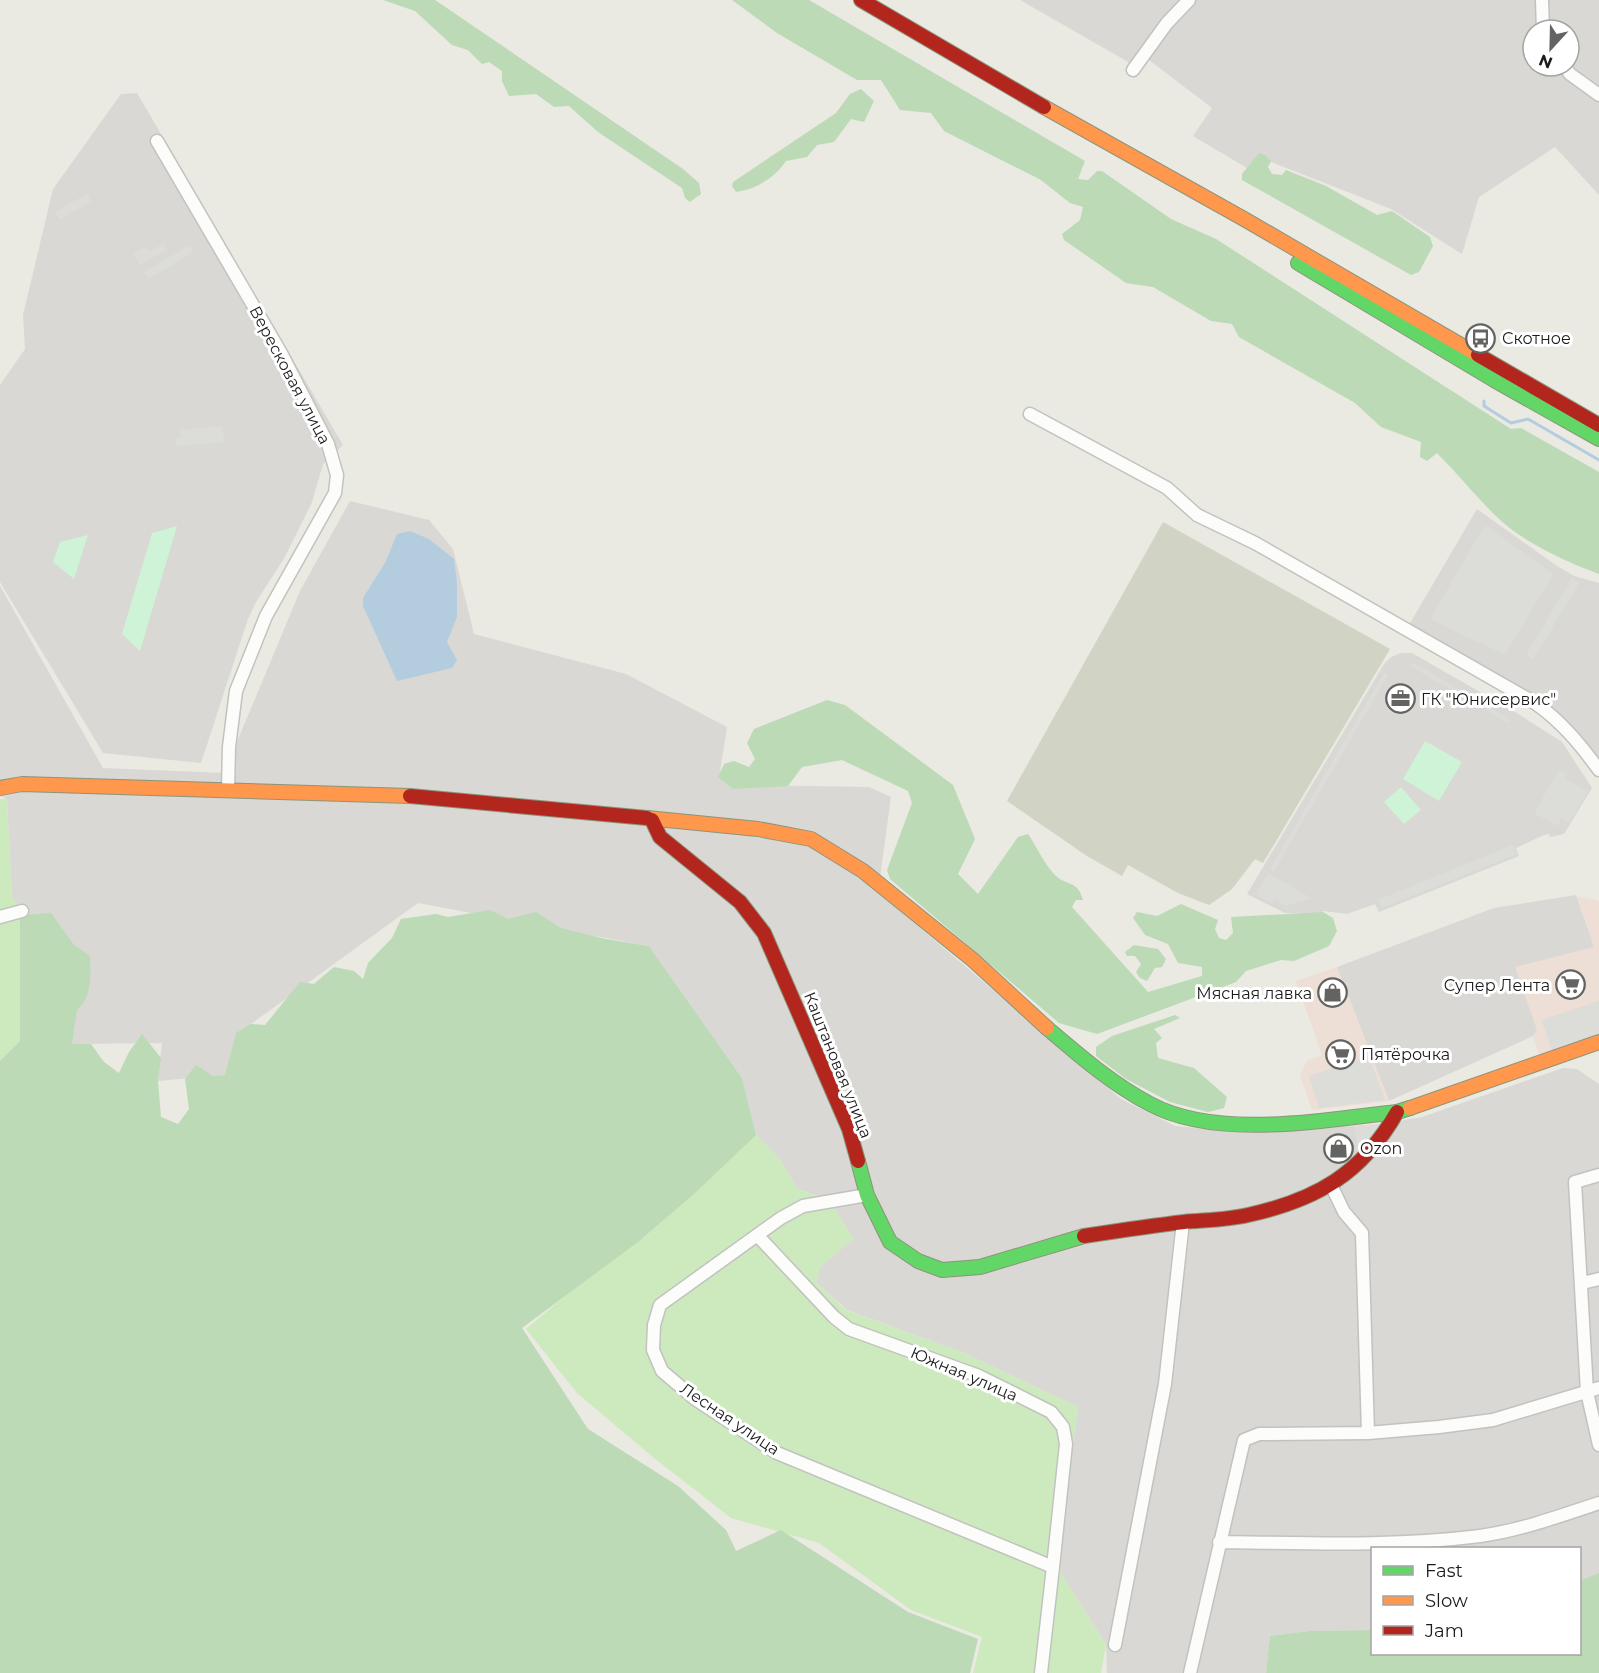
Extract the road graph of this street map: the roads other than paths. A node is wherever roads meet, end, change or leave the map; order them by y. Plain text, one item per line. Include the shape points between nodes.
1 (861, 0) edge
2 (1189, 0) edge
3 (1542, 0) edge
4 (1543, 18) edge
5 (1132, 70) dead end
6 (1576, 78) edge
7 (1599, 95) edge
8 (1057, 115) junction
9 (157, 141) dead end
10 (1030, 414) dead end
11 (1599, 425) edge
12 (1599, 440) edge
13 (1599, 770) edge
14 (0, 788) edge
15 (228, 790) junction
16 (652, 820) junction
17 (22, 911) dead end
18 (0, 917) edge
19 (1599, 1042) edge
20 (1397, 1112) junction
21 (1599, 1175) edge
22 (1331, 1185) junction
23 (867, 1195) junction
24 (1183, 1222) junction
25 (757, 1235) junction
26 (1599, 1279) edge
27 (1582, 1283) junction
28 (1593, 1390) edge
29 (1368, 1433) junction
30 (1599, 1445) edge
31 (1599, 1503) edge
32 (1219, 1542) junction
33 (1053, 1567) junction
34 (1115, 1645) dead end
35 (1041, 1673) edge
36 (1190, 1673) edge

1 - 8 main road
2 - 5 street
3 - 4 street
6 - 7 street
8 - 11 main road
8 - 12 main road via 1320,277
9 - 15 street, Вересковая улица via 281,353 328,444 338,475 335,493 266,616 236,691
10 - 13 street via 1167,488 1197,515 1255,543 1527,698 1568,730
14 - 15 main road via 22,784
15 - 16 main road via 392,794
16 - 20 main road via 758,829 811,839 872,878 1112,1081 1176,1115 1233,1125 1309,1122
16 - 23 main road, Каштановая улица via 660,837 740,902 764,933 849,1129
17 - 18 street
19 - 20 main road
20 - 22 main road, Каштановая улица via 1364,1158
21 - 27 street via 1575,1182
22 - 24 main road, Каштановая улица via 1300,1201 1246,1216
22 - 29 street via 1344,1212 1362,1233
23 - 24 main road, Каштановая улица via 890,1242 918,1261 942,1270 980,1268 1075,1237
23 - 25 street, Лесная улица via 803,1206
24 - 34 street via 1165,1384
25 - 33 street, Южная улица via 849,1329 979,1376 1050,1412 1063,1427 1066,1444
25 - 33 street, Лесная улица via 660,1305 653,1350 662,1371 695,1399 777,1453
26 - 27 street
27 - 28 street
28 - 29 street via 1493,1420
28 - 30 street
29 - 32 street via 1259,1434 1244,1440
31 - 32 street via 1540,1523 1481,1536 1384,1544
32 - 36 street
33 - 35 street

